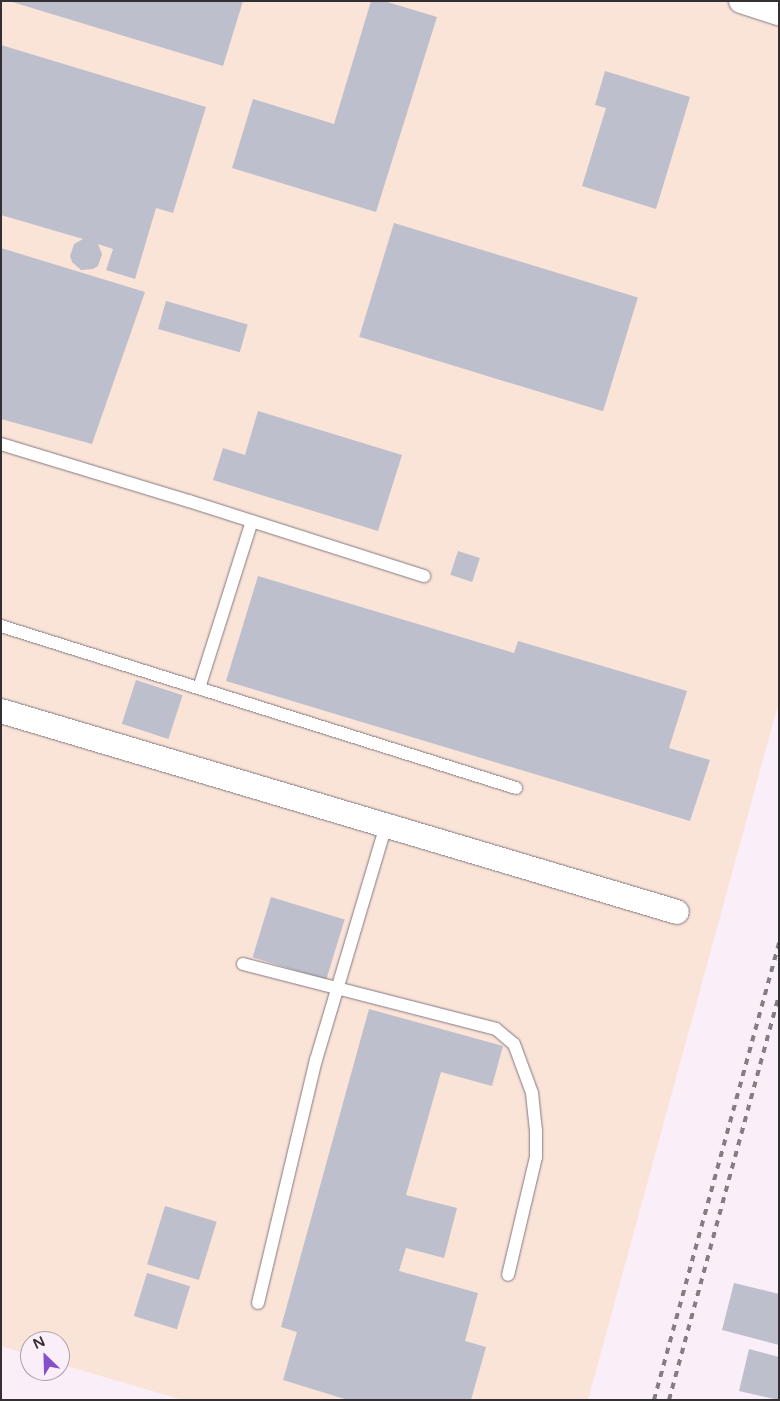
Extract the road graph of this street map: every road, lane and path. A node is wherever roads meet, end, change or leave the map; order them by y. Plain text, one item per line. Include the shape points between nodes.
1 (741, 1) edge
2 (779, 13) edge
3 (1, 444) edge
4 (252, 521) junction
5 (424, 576) dead end
6 (1, 626) edge
7 (198, 688) junction
8 (1, 711) edge
9 (516, 788) dead end
10 (386, 825) junction
11 (677, 912) dead end
12 (243, 964) dead end
13 (338, 988) junction
14 (508, 1275) dead end
15 (258, 1303) dead end

1 - 2 street
3 - 4 lane
4 - 5 lane
4 - 7 lane
6 - 7 lane
7 - 9 lane
8 - 10 street
10 - 11 street
10 - 13 lane
12 - 13 lane
13 - 14 lane via 496,1029 514,1044 532,1093 536,1157
13 - 15 lane via 316,1060

